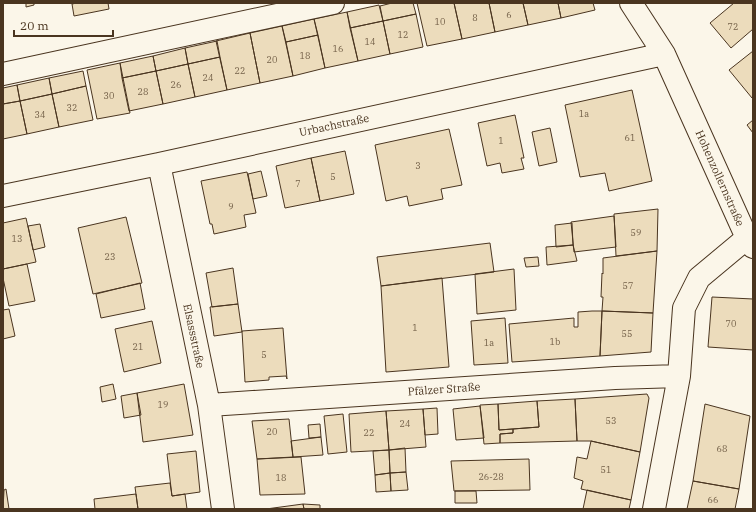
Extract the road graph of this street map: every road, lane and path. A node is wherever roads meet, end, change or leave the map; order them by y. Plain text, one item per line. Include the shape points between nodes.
1 (333, 3) edge
2 (631, 3) edge
3 (664, 54) junction
4 (3, 74) edge
5 (159, 164) junction
6 (3, 196) edge
7 (750, 243) edge
8 (679, 376) junction
9 (209, 405) junction
10 (223, 509) edge
11 (654, 509) edge

1 - 4 street
2 - 3 street, Hohenzollernstraße
3 - 5 street, Urbachstraße
3 - 7 street, Hohenzollernstraße
5 - 6 street, Urbachstraße
5 - 9 street, Elsassstraße
7 - 8 street, Hohenzollernstraße via 699,278 684,308
8 - 9 street, Pfälzer Straße
8 - 11 street, Hohenzollernstraße
9 - 10 street, Elsassstraße

